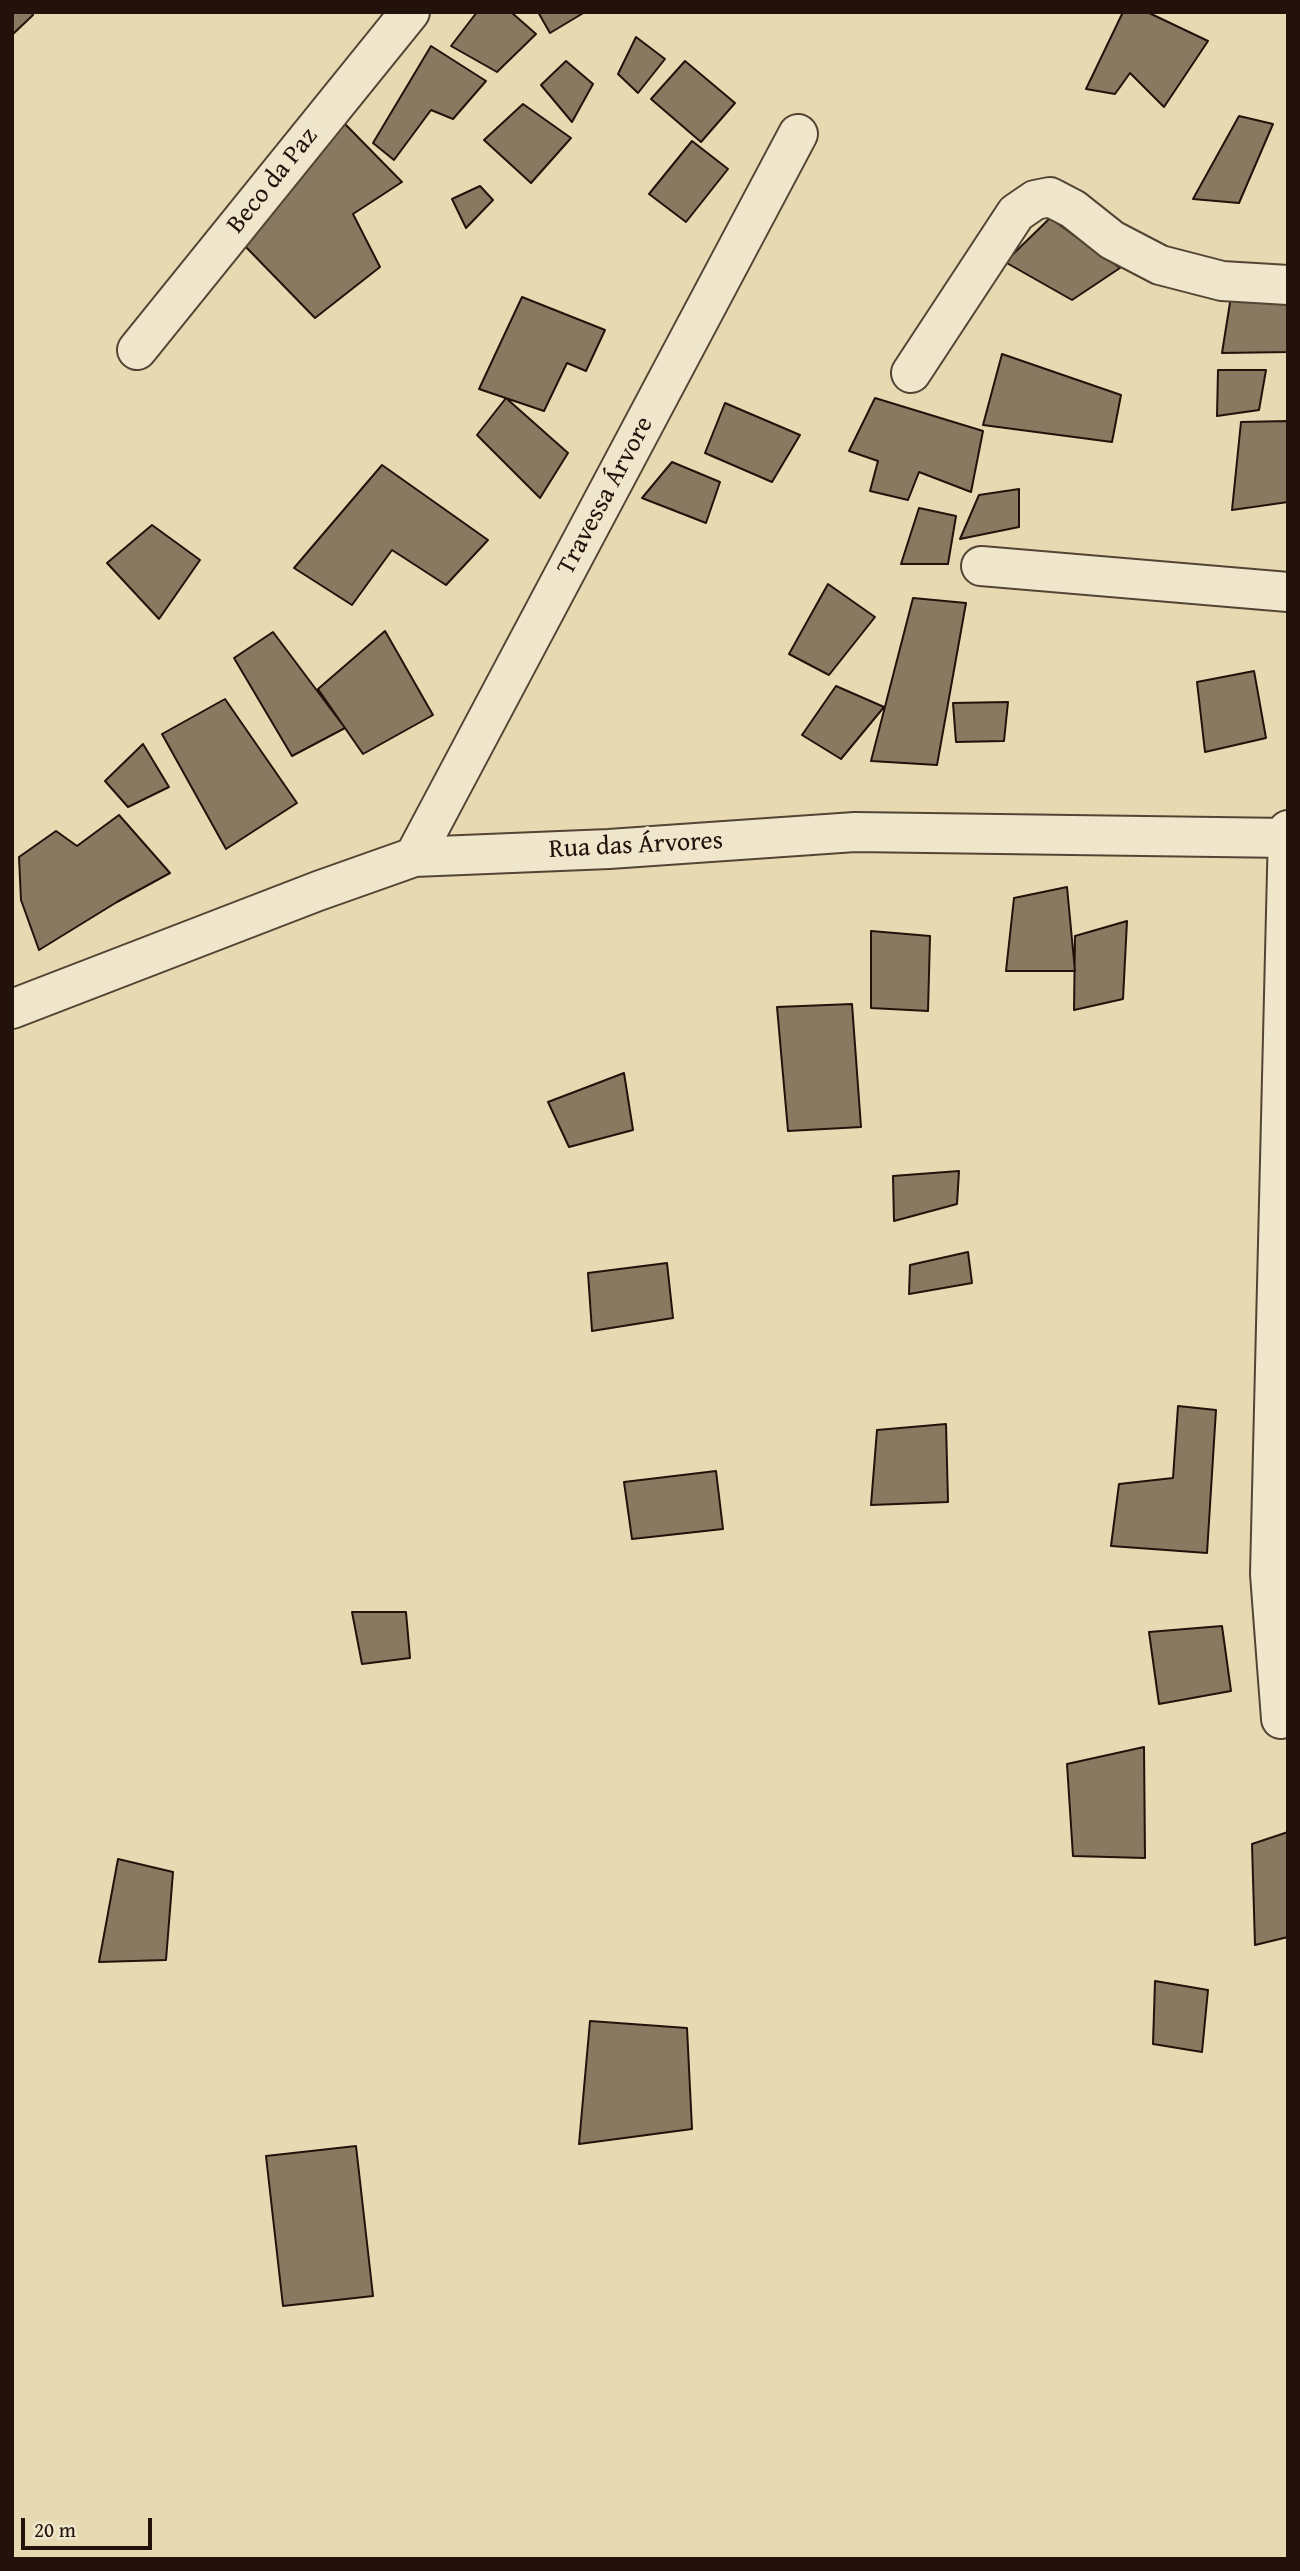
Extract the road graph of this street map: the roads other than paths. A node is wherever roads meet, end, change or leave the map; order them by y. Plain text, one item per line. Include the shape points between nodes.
1 (410, 12) edge
2 (798, 134) dead end
3 (1288, 285) edge
4 (137, 350) dead end
5 (911, 373) dead end
6 (981, 566) dead end
7 (1288, 592) edge
8 (1287, 836) edge
9 (414, 857) junction
10 (12, 1009) edge
11 (1281, 1719) dead end

1 - 4 street, Beco da Paz
2 - 9 street, Travessa Árvore
3 - 5 street via 1222,281 1160,265 1112,240 1050,197 1035,200 1016,213
6 - 7 street
8 - 9 street, Rua das Árvores via 855,832
8 - 11 street via 1270,1574
9 - 10 street, Rua das Árvores

